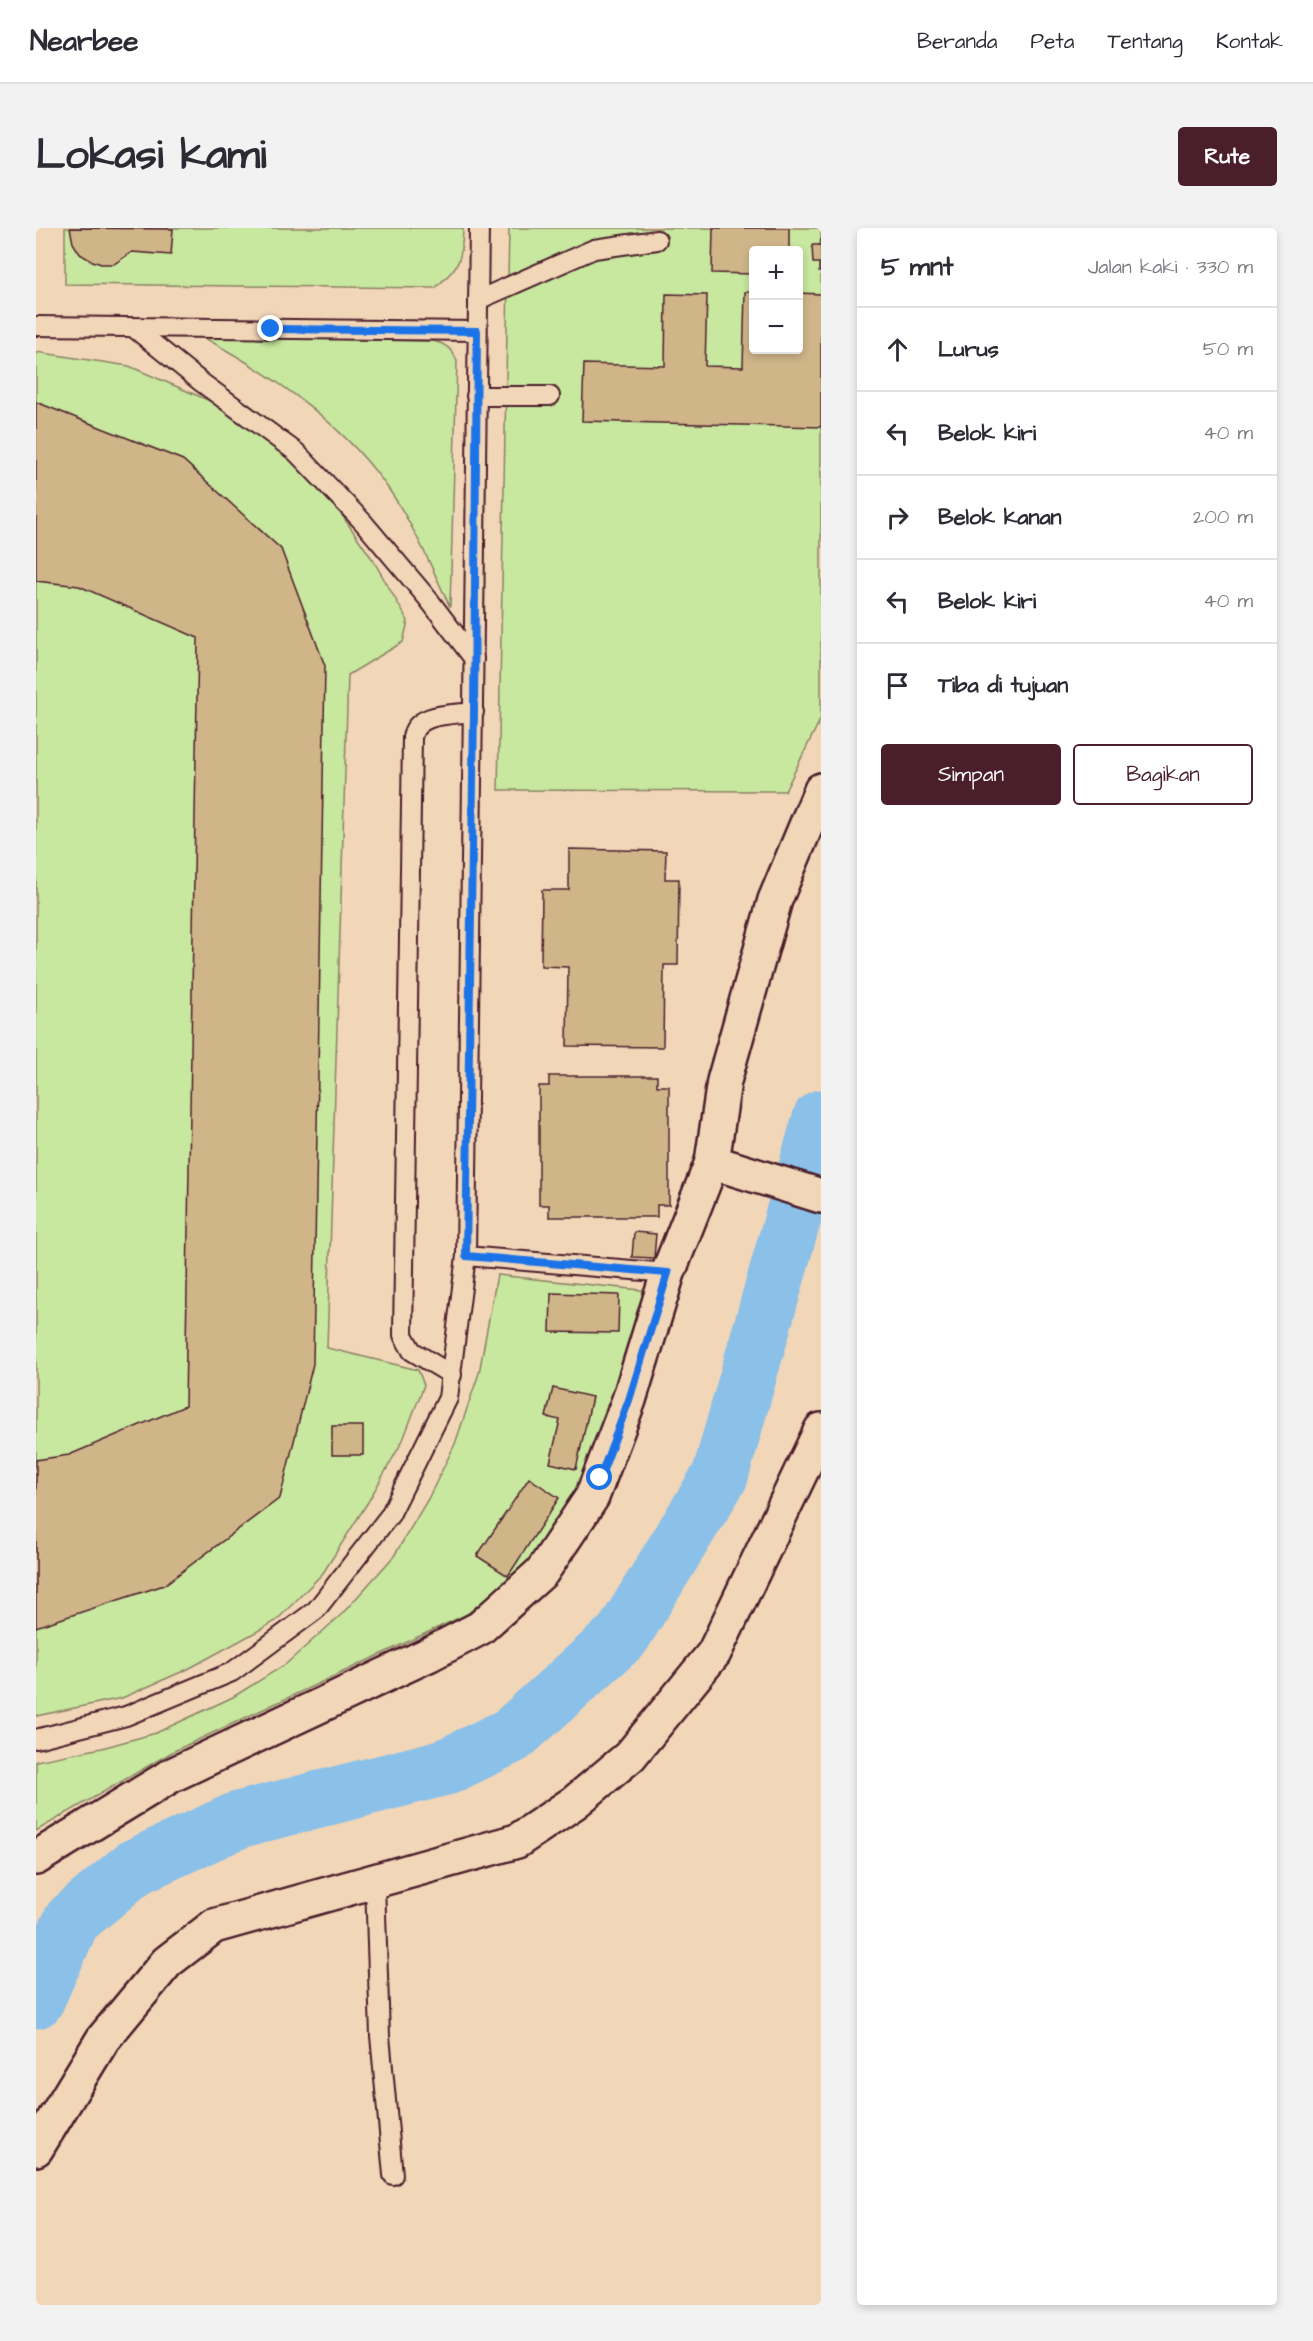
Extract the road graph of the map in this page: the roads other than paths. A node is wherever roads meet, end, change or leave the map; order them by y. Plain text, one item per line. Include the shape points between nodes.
1 (479, 228) edge
2 (657, 240) dead end
3 (478, 300) junction
4 (36, 326) edge
5 (134, 328) junction
6 (477, 331) junction
7 (476, 396) junction
8 (550, 396) dead end
9 (474, 659) junction
10 (474, 712) junction
11 (821, 790) edge
12 (712, 1162) junction
13 (821, 1196) edge
14 (466, 1256) junction
15 (668, 1273) junction
16 (452, 1375) junction
17 (821, 1430) edge
18 (36, 1739) edge
19 (36, 1858) edge
20 (375, 1882) junction
21 (36, 2149) edge
22 (393, 2175) dead end

1 - 3 lane
2 - 3 lane via 594,249
3 - 6 lane
4 - 5 lane
5 - 6 lane
5 - 9 lane via 296,452 363,522
6 - 7 lane
7 - 8 lane
7 - 9 lane
9 - 10 lane
10 - 14 lane
10 - 16 lane via 418,722 412,738 403,1335 412,1351
11 - 12 street via 775,900 724,1082
12 - 13 street
12 - 15 street
14 - 15 lane
14 - 16 lane
15 - 19 street via 629,1400 592,1497 542,1572 480,1628 172,1775
16 - 18 lane via 448,1398 390,1515 316,1610 232,1671 126,1716
17 - 20 street via 714,1653 630,1756 575,1802 517,1841
20 - 21 street via 214,1926 167,1962 103,2039
20 - 22 lane via 380,2036

